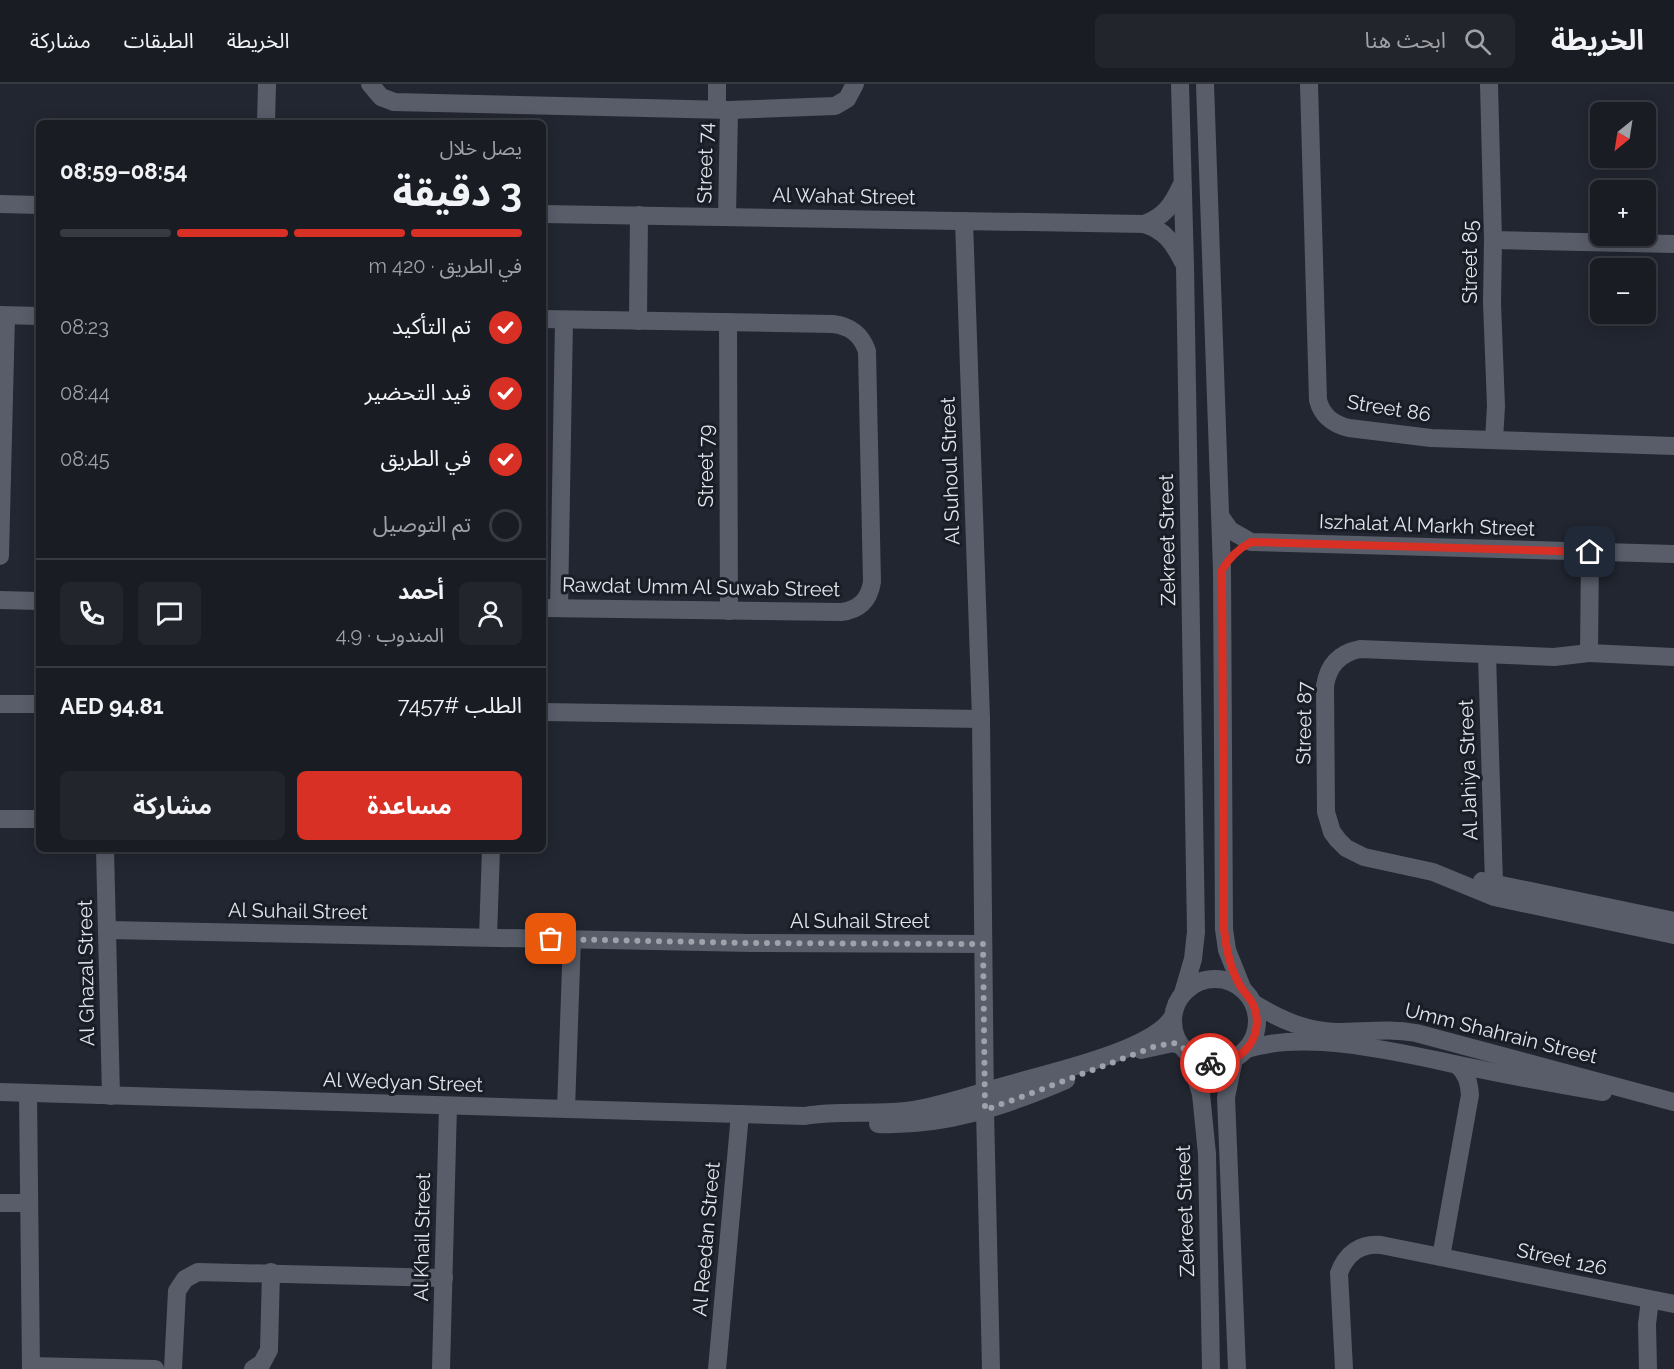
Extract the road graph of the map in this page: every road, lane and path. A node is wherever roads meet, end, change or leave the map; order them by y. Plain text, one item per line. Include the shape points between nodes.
1 (267, 84) edge
2 (370, 84) edge
3 (717, 84) edge
4 (855, 84) edge
5 (1180, 84) edge
6 (1218, 84) edge
7 (1309, 84) edge
8 (1489, 84) edge
9 (1205, 91) edge
10 (723, 109) junction
11 (266, 120) edge
12 (1182, 183) junction
13 (0, 204) edge
14 (36, 205) edge
15 (546, 214) edge
16 (639, 215) junction
17 (727, 217) junction
18 (964, 221) junction
19 (1144, 224) junction
20 (1493, 240) junction
21 (1674, 244) edge
22 (1185, 266) junction
23 (3, 316) edge
24 (36, 316) edge
25 (546, 319) edge
26 (564, 320) junction
27 (638, 321) junction
28 (728, 322) junction
29 (1494, 440) junction
30 (1674, 446) edge
31 (1221, 517) junction
32 (1251, 542) junction
33 (1590, 552) junction
34 (1674, 554) edge
35 (0, 556) edge
36 (1222, 570) junction
37 (0, 600) edge
38 (36, 601) edge
39 (551, 608) edge
40 (729, 611) junction
41 (1589, 653) junction
42 (1487, 655) junction
43 (1674, 657) edge
44 (0, 704) edge
45 (36, 704) edge
46 (546, 712) edge
47 (981, 719) junction
48 (0, 819) edge
49 (36, 819) edge
50 (105, 852) edge
51 (490, 852) edge
52 (1461, 882) junction
53 (1494, 883) junction
54 (1674, 921) edge
55 (108, 930) junction
56 (1674, 935) edge
57 (488, 937) junction
58 (572, 939) junction
59 (983, 944) junction
60 (1183, 993) junction
61 (1248, 996) junction
62 (1172, 1018) junction
63 (1336, 1038) junction
64 (1184, 1050) junction
65 (1240, 1054) junction
66 (1457, 1065) junction
67 (1494, 1072) junction
68 (985, 1091) junction
69 (0, 1092) edge
70 (28, 1093) junction
71 (1470, 1095) junction
72 (111, 1096) junction
73 (1671, 1101) edge
74 (448, 1106) junction
75 (566, 1109) junction
76 (985, 1110) junction
77 (740, 1114) junction
78 (805, 1116) junction
79 (0, 1203) edge
80 (30, 1203) junction
81 (1441, 1257) junction
82 (271, 1272) junction
83 (444, 1278) junction
84 (1650, 1299) junction
85 (1674, 1304) edge
86 (31, 1367) edge
87 (155, 1369) edge
88 (173, 1369) edge
89 (253, 1369) edge
90 (441, 1369) edge
91 (717, 1369) edge
92 (991, 1369) edge
93 (1211, 1369) edge
94 (1237, 1369) edge
95 (1344, 1369) edge
96 (1648, 1369) edge

1 - 11 street
2 - 10 street, Street 74 via 381,97 394,102
3 - 10 street
4 - 10 street, Street 74 via 847,99 835,106
5 - 12 street, Zekreet Street
6 - 9 street
7 - 29 street, Street 86 via 1321,410 1348,428 1431,438
8 - 20 street, Street 85
9 - 31 street
10 - 17 street, Street 74
12 - 19 street via 1170,208
12 - 22 street, Zekreet Street
13 - 14 street
15 - 16 street, Al Wahat Street
16 - 17 street, Al Wahat Street
16 - 27 street
17 - 18 street, Al Wahat Street
18 - 19 street, Al Wahat Street
18 - 47 street, Al Suhoul Street
19 - 22 street, Al Wahat Street via 1169,238
20 - 21 street
20 - 29 street, Street 85
22 - 60 street, Zekreet Street via 1196,932
23 - 24 street
23 - 35 street
25 - 26 street, Rawdat Umm Al Suwab Street
26 - 27 street, Rawdat Umm Al Suwab Street
26 - 39 street
27 - 28 street, Rawdat Umm Al Suwab Street
28 - 40 street, Street 79
28 - 40 street, Rawdat Umm Al Suwab Street via 842,325 864,342 872,582 868,597 849,611
29 - 30 street, Street 86
31 - 32 street via 1230,530
31 - 36 street
32 - 33 street, Iszhalat Al Markh Street
32 - 36 street via 1231,557
33 - 34 street, Iszhalat Al Markh Street
33 - 41 street
36 - 61 street via 1224,929 1227,951
37 - 38 street
39 - 40 street, Rawdat Umm Al Suwab Street
41 - 42 street, Street 87 via 1562,657
41 - 43 street, Street 87
42 - 52 street, Street 87 via 1360,649 1333,664 1325,686 1326,812 1332,832 1346,848 1364,857
42 - 53 street, Al Jahiya Street
44 - 45 street
46 - 47 street
47 - 59 street, Al Suhoul Street
48 - 49 street
50 - 55 street, Al Ghazal Street
51 - 57 street
52 - 53 street, Street 87
52 - 56 street, Street 87 via 1494,897
53 - 54 street, Street 87
55 - 57 street, Al Suhail Street
55 - 72 street, Al Ghazal Street
57 - 58 street, Al Suhail Street
58 - 59 street, Al Suhail Street
58 - 75 street
59 - 68 street
60 - 61 street via 1212,979 1234,983
60 - 62 street
61 - 63 street, Umm Shahrain Street via 1279,1018
61 - 65 street via 1256,1011 1257,1027
62 - 64 street via 1175,1037
62 - 68 street, Al Wedyan Street via 1156,1034 1125,1048 1061,1072
63 - 65 street, Umm Shahrain Street via 1261,1045
63 - 66 street, Umm Shahrain Street
63 - 73 street, Umm Shahrain Street via 1389,1029 1416,1033
64 - 65 street via 1215,1064
64 - 76 street, Al Wedyan Street via 1173,1043 1147,1048
64 - 93 street, Zekreet Street via 1201,1094 1207,1154
65 - 94 street via 1226,1097
66 - 67 street, Umm Shahrain Street
66 - 71 street via 1467,1077
67 - 71 street
67 - 73 street, Umm Shahrain Street
68 - 76 street
68 - 78 street, Al Wedyan Street via 920,1109
69 - 70 street, Al Wedyan Street
70 - 72 street, Al Wedyan Street
70 - 80 street
71 - 81 street
72 - 74 street, Al Wedyan Street
74 - 75 street, Al Wedyan Street
74 - 83 street, Al Khail Street
75 - 77 street, Al Wedyan Street
76 - 78 street, Al Wedyan Street via 912,1124
76 - 92 street
77 - 78 street, Al Wedyan Street
77 - 91 street, Al Reedan Street
79 - 80 street
80 - 86 street
81 - 84 street, Street 126
81 - 95 street, Street 126 via 1373,1244 1346,1259 1339,1273
82 - 83 street
82 - 88 street via 198,1272 185,1279 177,1292
82 - 89 street via 269,1350 262,1363
83 - 90 street, Al Khail Street
84 - 85 street, Street 126
84 - 96 street
86 - 87 street

